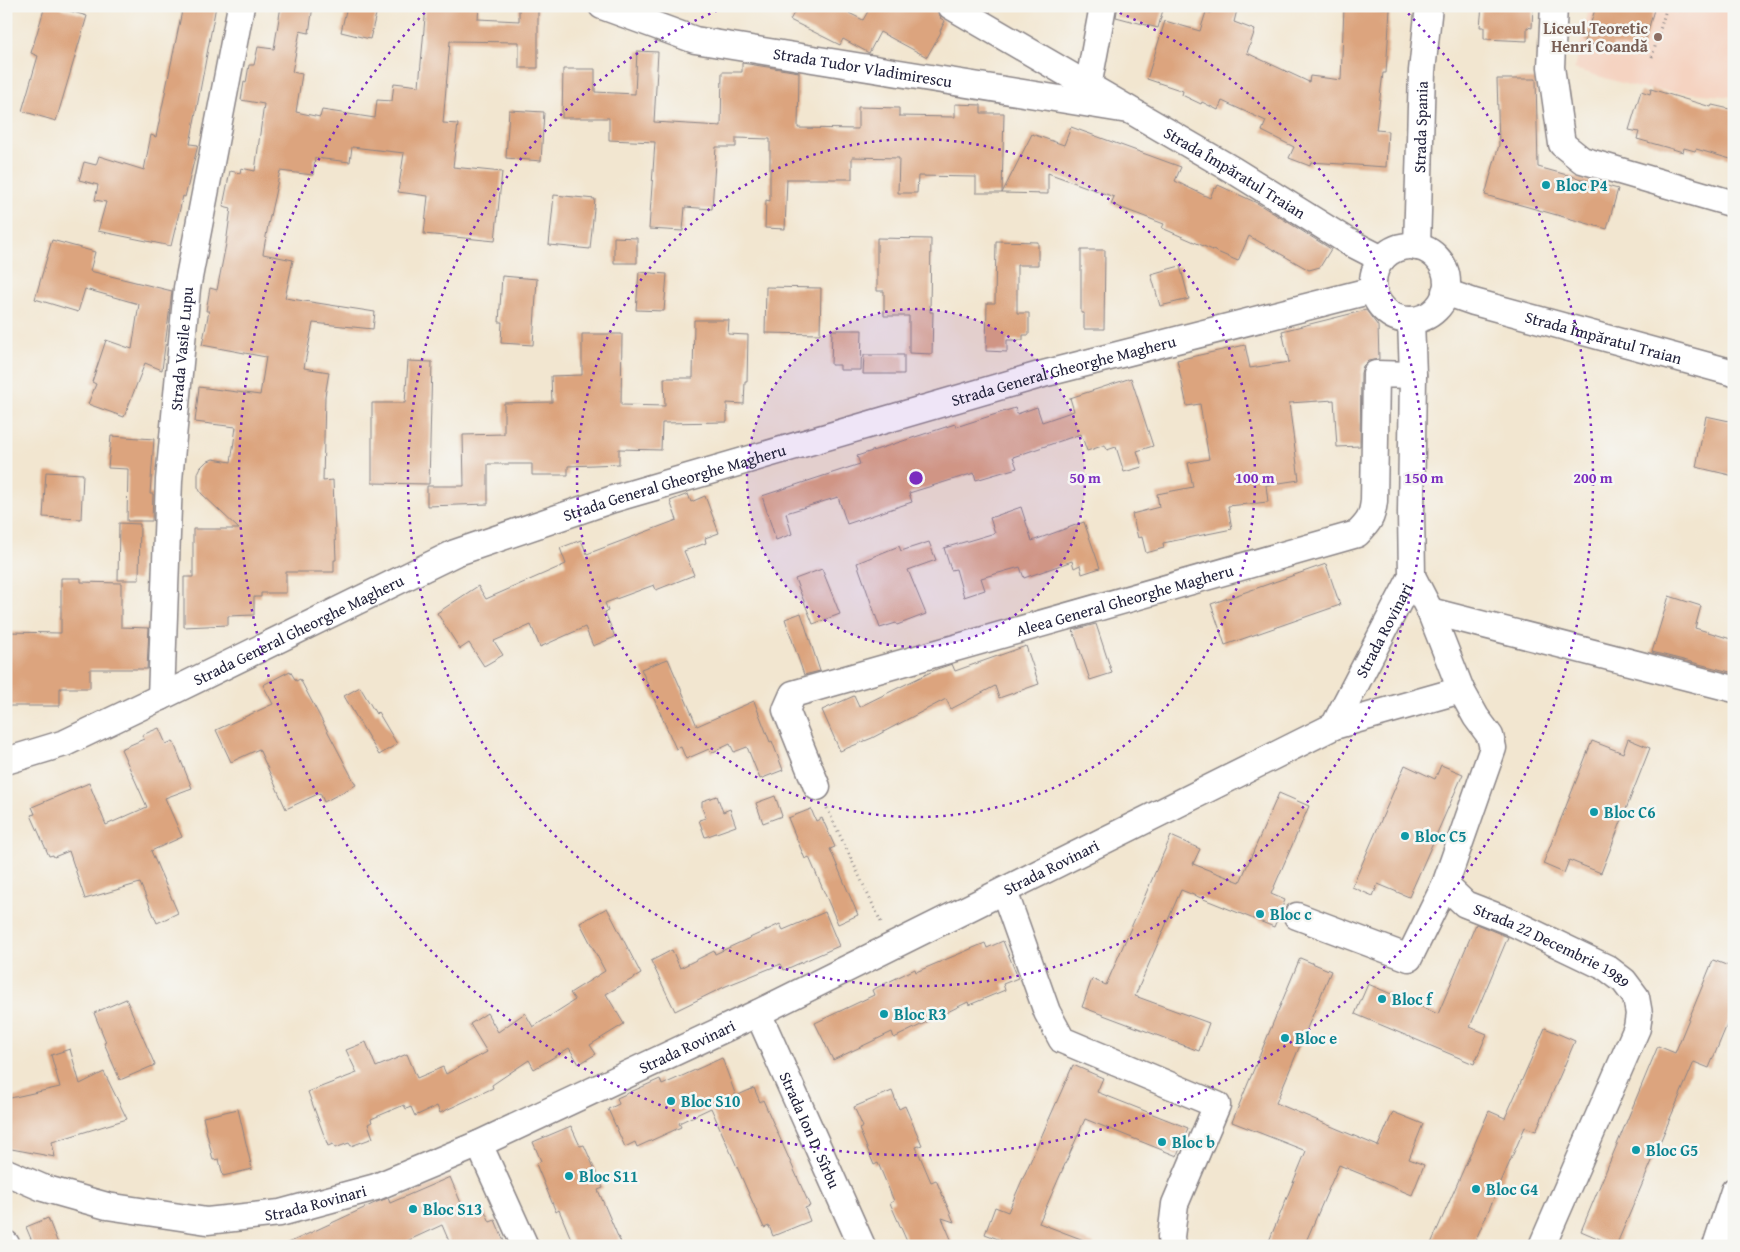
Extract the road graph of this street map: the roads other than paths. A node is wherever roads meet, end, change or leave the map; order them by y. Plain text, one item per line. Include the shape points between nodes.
1 (241, 6) edge
2 (602, 6) edge
3 (951, 6) edge
4 (1103, 6) edge
5 (1429, 6) edge
6 (1554, 6) edge
7 (1088, 87) junction
8 (1128, 110) junction
9 (1734, 204) edge
10 (1417, 247) junction
11 (1382, 259) junction
12 (1373, 290) junction
13 (1445, 292) junction
14 (1411, 320) junction
15 (1734, 373) edge
16 (1413, 375) junction
17 (1412, 576) junction
18 (1430, 611) junction
19 (1461, 690) junction
20 (1734, 690) edge
21 (161, 697) junction
22 (1334, 726) junction
23 (6, 762) edge
24 (817, 787) road end
25 (1445, 885) junction
26 (1004, 892) junction
27 (1297, 916) dead end
28 (758, 1013) junction
29 (479, 1144) junction
30 (6, 1172) edge
31 (1734, 1191) edge
32 (525, 1246) edge
33 (862, 1246) edge
34 (1172, 1246) edge
35 (1542, 1246) edge
36 (1716, 1246) edge

1 - 21 street, Strada Vasile Lupu via 187,288 170,480
2 - 8 street, Strada Tudor Vladimirescu via 695,40
3 - 7 street, Strada Împăratul Traian
4 - 7 street
5 - 10 street, Strada Spania via 1422,71
6 - 9 street via 1551,67 1562,144 1582,160
7 - 8 street, Strada Împăratul Traian
8 - 11 street, Strada Împăratul Traian
10 - 11 street via 1398,248
10 - 13 street via 1428,251 1444,269
11 - 12 street via 1376,268
12 - 14 street via 1387,311
12 - 21 street, Strada General Gheorghe Magheru via 1043,374 641,491 455,552
13 - 14 street via 1441,303 1432,312
13 - 15 street, Strada Împăratul Traian
14 - 16 street, Strada Rovinari
16 - 17 street, Strada Rovinari
16 - 24 street, Aleea General Gheorghe Magheru via 1376,374 1373,509 1367,525 1357,534 793,694 786,710
17 - 18 street
17 - 22 street, Strada Rovinari
18 - 19 street
18 - 20 street
19 - 22 street, Strada Rovinari
19 - 25 street via 1490,736 1493,748
21 - 23 street, Strada General Gheorghe Magheru via 65,743
22 - 26 street, Strada Rovinari
25 - 27 street via 1409,958
25 - 35 street, Strada 22 Decembrie 1989 via 1465,904 1607,968 1624,981 1636,997 1637,1028
26 - 28 street, Strada Rovinari
26 - 34 street via 1047,1012 1062,1040 1217,1105 1175,1204
28 - 29 street, Strada Rovinari
28 - 33 street, Strada Ion D. Sîrbu
29 - 30 street, Strada Rovinari via 376,1187 280,1214 207,1221 106,1206 43,1188
29 - 32 street
31 - 36 street

